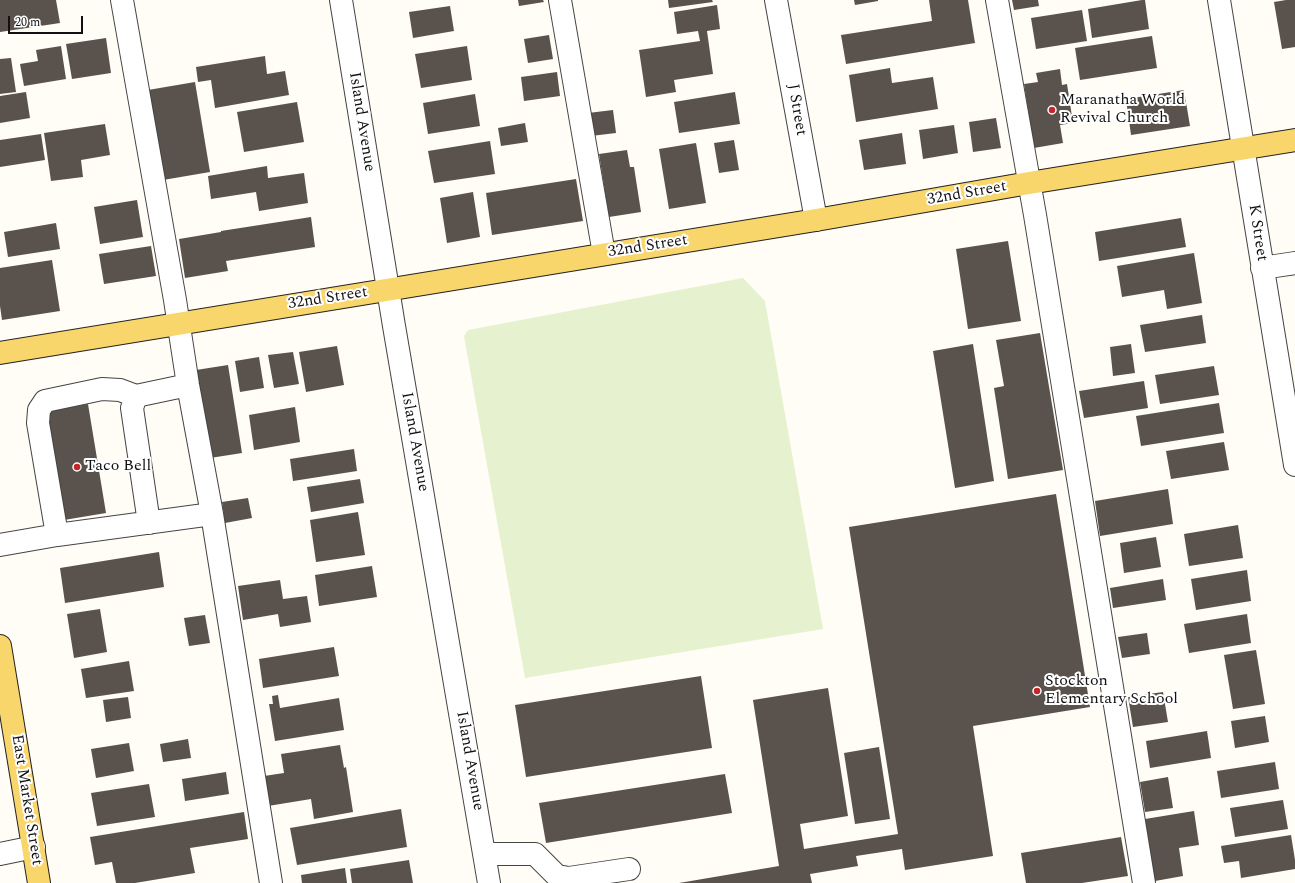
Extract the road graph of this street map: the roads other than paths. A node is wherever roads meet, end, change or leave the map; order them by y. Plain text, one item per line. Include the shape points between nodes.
1 (122, 0) edge
2 (341, 0) edge
3 (560, 0) edge
4 (776, 0) edge
5 (997, 0) edge
6 (1219, 0) edge
7 (1295, 140) edge
8 (1243, 149) junction
9 (1029, 183) junction
10 (816, 220) junction
11 (604, 254) junction
12 (1295, 263) edge
13 (1262, 268) junction
14 (389, 289) junction
15 (178, 324) junction
16 (0, 353) edge
17 (188, 385) junction
18 (136, 396) junction
19 (1295, 465) edge
20 (212, 514) junction
21 (149, 523) junction
22 (57, 535) junction
23 (0, 545) edge
24 (0, 646) edge
25 (34, 848) junction
26 (0, 854) edge
27 (485, 854) junction
28 (629, 869) dead end
29 (40, 883) edge
30 (271, 883) edge
31 (489, 883) edge
32 (1144, 883) edge

1 - 15 street
2 - 14 street, Island Avenue
3 - 11 street
4 - 10 street, J Street
5 - 9 street
6 - 8 street, K Street
7 - 8 main road, 32nd Street
8 - 9 main road, 32nd Street
8 - 13 street, K Street
9 - 10 main road, 32nd Street
9 - 32 street
10 - 11 main road, 32nd Street
11 - 14 main road, 32nd Street
12 - 13 street
13 - 19 street, K Street
14 - 15 main road, 32nd Street
14 - 27 street, Island Avenue
15 - 16 main road, 32nd Street
15 - 17 street
17 - 18 street
17 - 20 street
18 - 21 street via 132,408
18 - 22 street via 120,390 102,388 45,401 40,410 38,423
20 - 21 street
20 - 30 street
21 - 22 street
22 - 23 street
24 - 25 main road, East Market Street
25 - 26 street
25 - 29 main road, East Market Street
27 - 28 street via 535,854 558,876 569,878
27 - 31 street, Island Avenue

